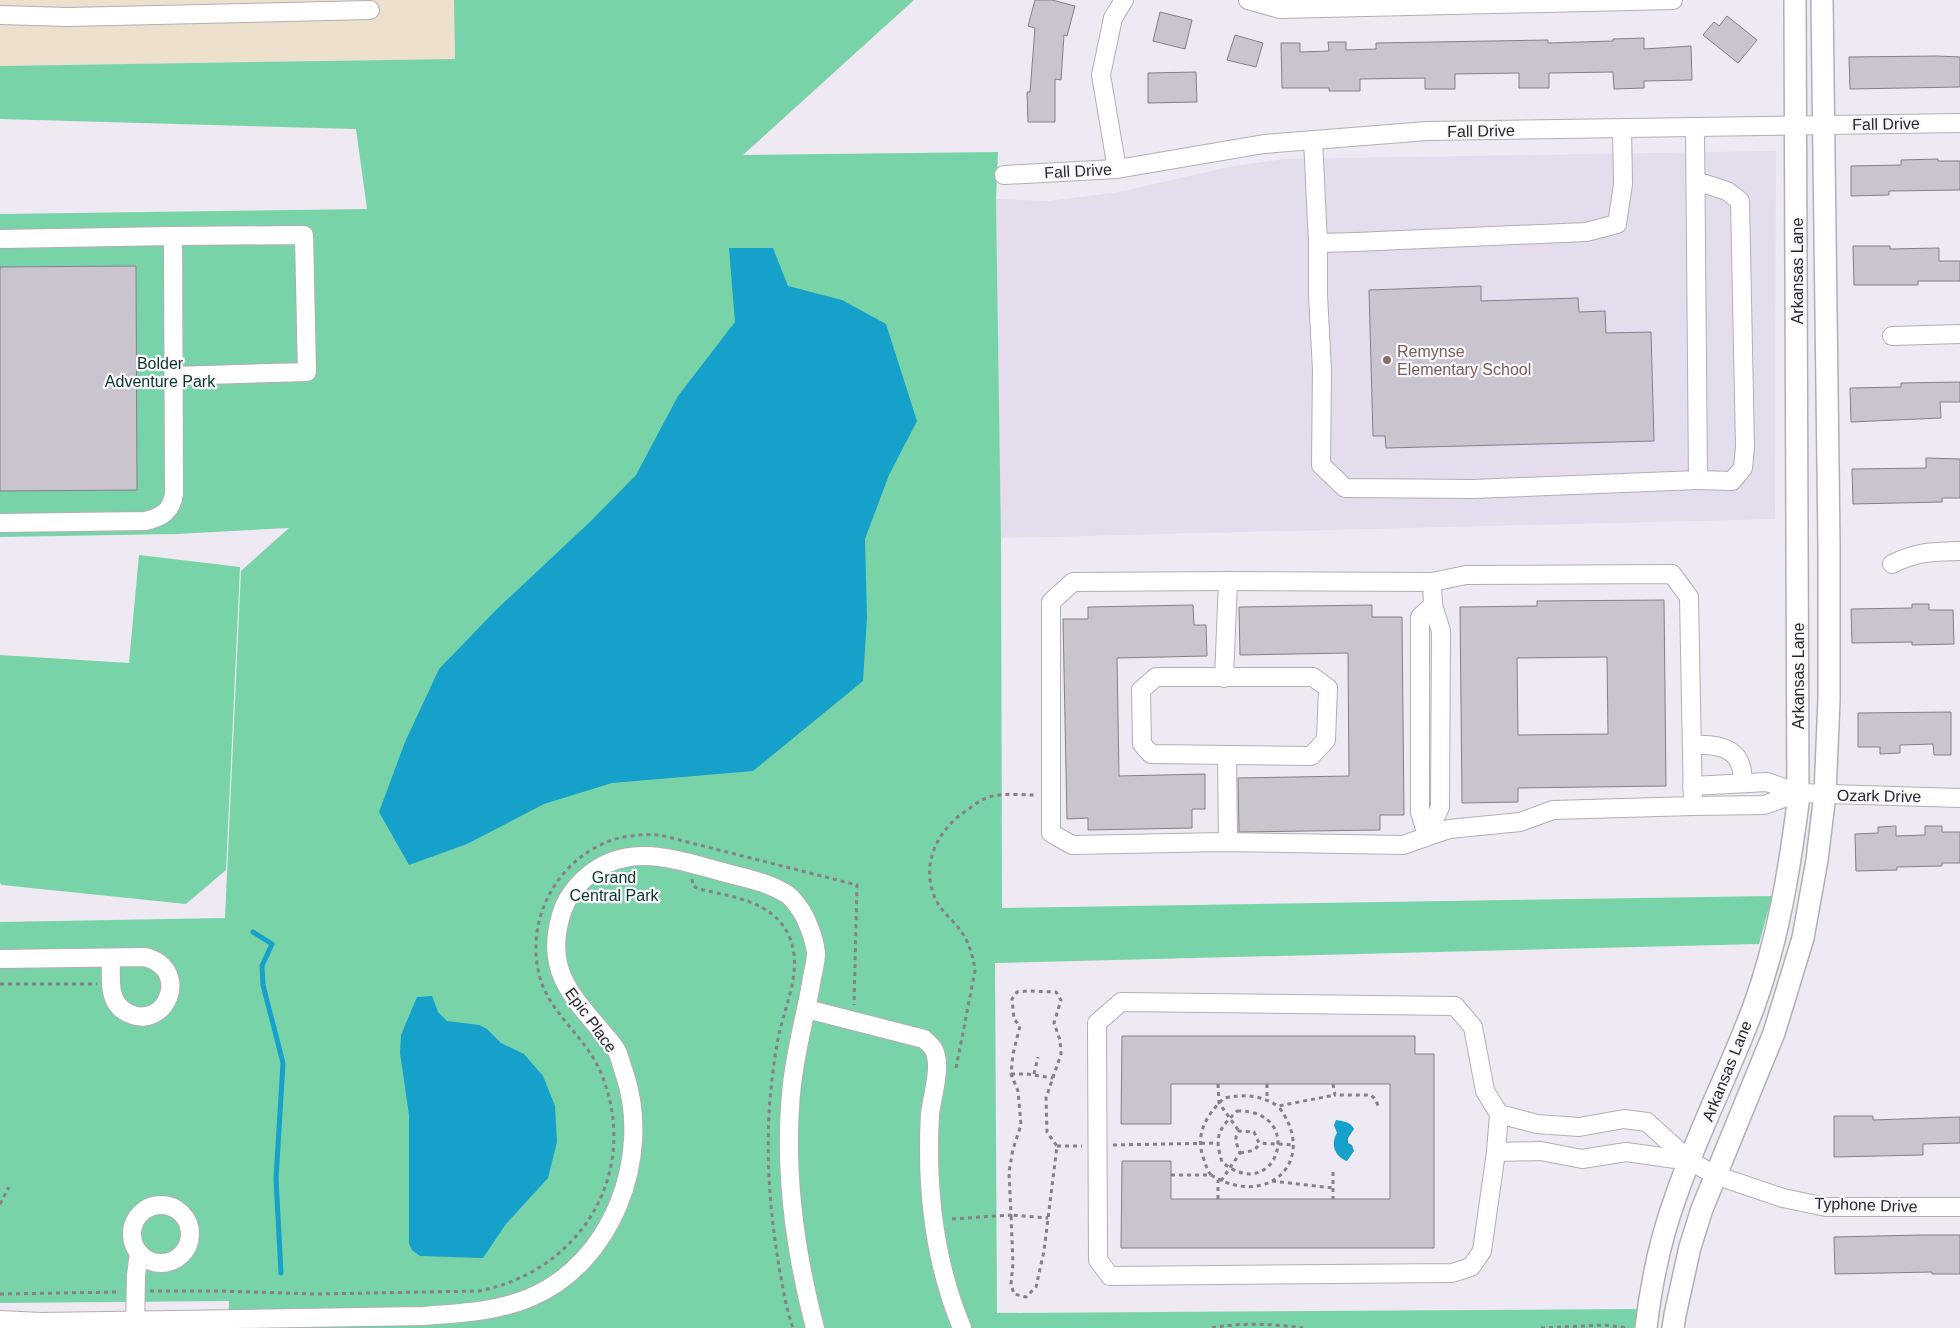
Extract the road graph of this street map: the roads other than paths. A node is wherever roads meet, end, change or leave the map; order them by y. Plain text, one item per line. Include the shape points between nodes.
1 (1124, 0) edge
2 (1248, 0) edge
3 (1673, 0) edge
4 (1795, 0) edge
5 (1822, 0) edge
6 (1478, 3) edge
7 (370, 10) dead end
8 (0, 15) edge
9 (1960, 123) edge
10 (1823, 125) junction
11 (1797, 126) junction
12 (1695, 128) junction
13 (1622, 129) junction
14 (1313, 140) junction
15 (1117, 169) junction
16 (1004, 175) dead end
17 (1696, 181) junction
18 (173, 236) junction
19 (0, 239) edge
20 (1318, 243) junction
21 (1960, 334) edge
22 (1892, 336) dead end
23 (174, 376) junction
24 (1698, 480) junction
25 (0, 523) edge
26 (1960, 551) edge
27 (1892, 564) dead end
28 (1228, 581) junction
29 (1432, 582) junction
30 (1224, 678) junction
31 (1692, 745) junction
32 (1227, 755) junction
33 (1742, 783) junction
34 (1692, 786) junction
35 (1798, 793) junction
36 (1826, 794) junction
37 (1960, 798) edge
38 (1693, 806) junction
39 (1427, 836) junction
40 (1228, 842) junction
41 (111, 958) junction
42 (0, 959) edge
43 (807, 1009) junction
44 (1499, 1114) junction
45 (1496, 1152) junction
46 (1690, 1161) junction
47 (1716, 1175) junction
48 (1960, 1207) edge
49 (139, 1253) dead end
50 (0, 1320) edge
51 (41, 1322) junction
52 (135, 1324) edge
53 (1637, 1327) edge
54 (0, 1328) edge
55 (815, 1328) edge
56 (962, 1328) edge
57 (1674, 1328) edge

1 - 15 street via 1113,18 1101,75
2 - 6 street via 1280,10
3 - 6 street
4 - 11 main road, Arkansas Lane
5 - 10 main road, Arkansas Lane
7 - 8 street via 68,17
9 - 10 street, Fall Drive
10 - 11 street, Fall Drive
10 - 36 main road, Arkansas Lane via 1830,700
11 - 12 street, Fall Drive
11 - 35 main road, Arkansas Lane
12 - 13 street, Fall Drive
12 - 17 street
13 - 14 street, Fall Drive via 1427,131
13 - 20 street via 1623,184 1618,224 1586,232
14 - 15 street, Fall Drive via 1264,144
14 - 20 street
15 - 16 street, Fall Drive
17 - 24 street
17 - 24 street via 1727,191 1740,202 1745,446 1743,468 1732,481
18 - 19 street
18 - 23 street
18 - 23 street via 304,235 307,372
20 - 24 street via 1322,465 1345,488 1472,489
21 - 22 street
23 - 25 street via 174,494 165,514 145,521
26 - 27 street via 1923,552
28 - 29 street
28 - 30 street
28 - 40 street via 1073,582 1051,602 1051,833 1072,845
29 - 31 street via 1466,575 1672,574 1689,597
29 - 39 street via 1433,605 1420,617 1420,812
30 - 32 street via 1156,677 1140,690 1142,744 1151,754
30 - 32 street via 1313,677 1328,688 1326,740 1311,756
31 - 33 street via 1712,744 1731,751 1742,766
31 - 34 street
32 - 40 street
33 - 34 street
33 - 35 street via 1767,782
34 - 38 street
35 - 36 street, Ozark Drive
35 - 38 street via 1764,805
35 - 46 main road, Arkansas Lane via 1789,872 1773,950 1754,1006
36 - 37 street, Ozark Drive
36 - 47 main road, Arkansas Lane via 1804,938 1774,1033
38 - 39 street via 1553,810 1520,822 1449,828
39 - 40 street via 1403,845
41 - 41 street via 112,992 124,1012 140,1017 162,1008 171,985 166,969 145,957
41 - 42 street
43 - 52 street, Epic Place via 816,954 807,922 787,894 758,882 653,856 620,858 597,868 574,889 560,918 556,953 559,972 568,991 616,1050 630,1091 634,1135 629,1175 617,1209 598,1244 583,1262 559,1283 529,1298 486,1311 424,1316
43 - 55 street, Epic Place via 792,1084 789,1157 796,1243
43 - 56 street via 924,1039 933,1049 937,1062 930,1113 932,1213 947,1286
44 - 45 street
44 - 45 street via 1485,1091 1473,1027 1455,1006 1121,1002 1097,1023 1098,1260 1110,1276 1452,1274 1471,1267 1482,1251
44 - 46 street via 1537,1124 1579,1127 1624,1119 1647,1122
45 - 46 street via 1541,1151 1582,1159 1626,1152
46 - 47 street, Typhone Drive
46 - 53 main road, Arkansas Lane via 1675,1198
47 - 48 street, Typhone Drive via 1784,1198 1826,1207
47 - 57 main road, Arkansas Lane via 1690,1247 1674,1315
49 - 52 street
50 - 51 street, Epic Place
51 - 52 street, Epic Place
51 - 54 street, Epic Place

